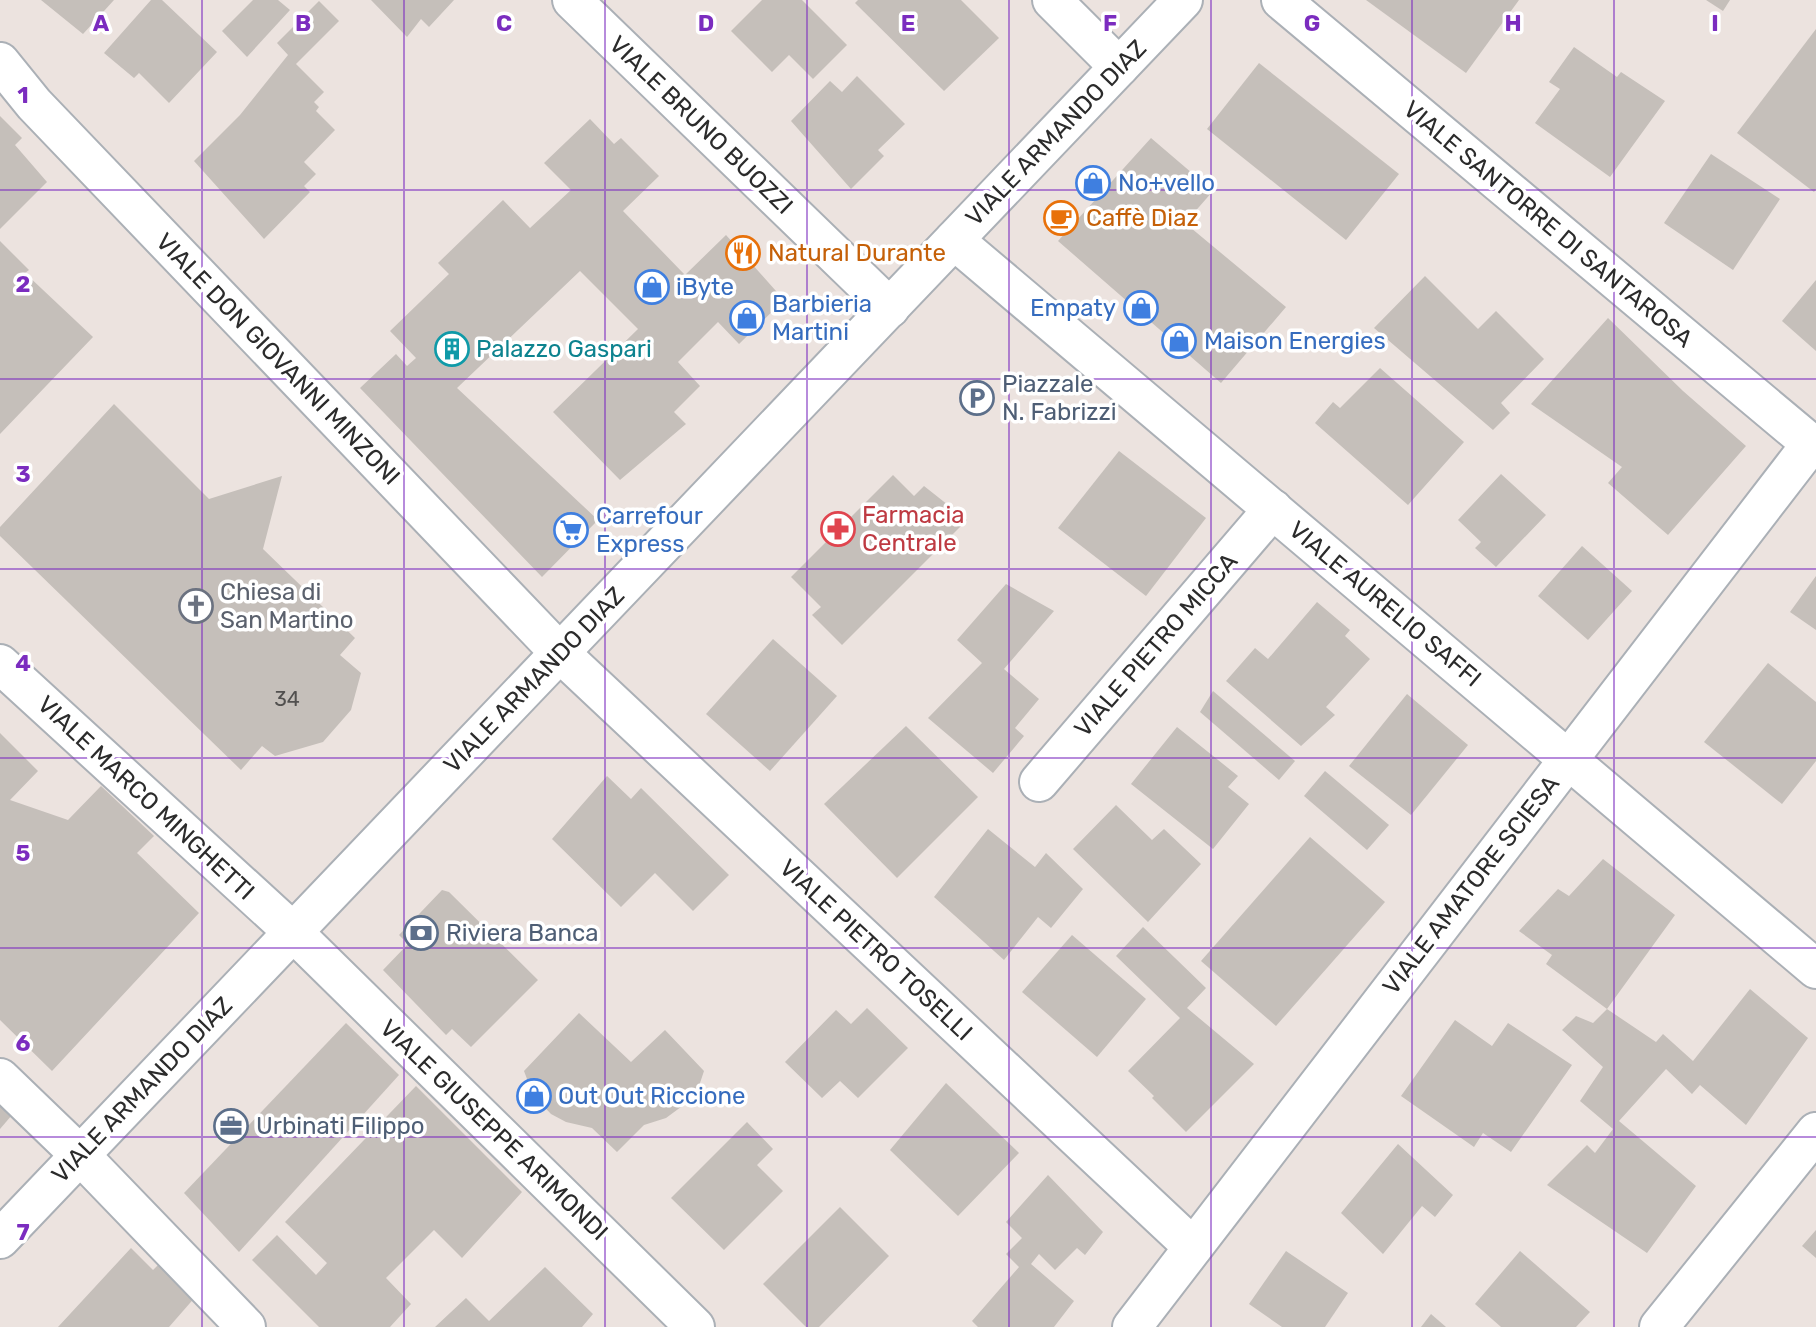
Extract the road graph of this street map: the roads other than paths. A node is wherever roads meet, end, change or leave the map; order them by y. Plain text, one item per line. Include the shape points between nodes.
1 (572, 0) edge
2 (1052, 0) edge
3 (1183, 0) edge
4 (1281, 0) edge
5 (0, 62) edge
6 (1119, 67) junction
7 (954, 240) junction
8 (890, 308) junction
9 (1813, 446) edge
10 (1273, 509) junction
11 (560, 653) junction
12 (0, 664) edge
13 (1568, 759) junction
14 (1039, 782) dead end
15 (293, 932) junction
16 (1816, 969) edge
17 (0, 1079) edge
18 (1816, 1132) edge
19 (80, 1155) junction
20 (0, 1239) edge
21 (1193, 1247) junction
22 (246, 1327) edge
23 (695, 1327) edge
24 (1132, 1327) edge
25 (1659, 1327) edge

1 - 8 street, VIALE BRUNO BUOZZI
2 - 6 street
3 - 6 street, VIALE ARMANDO DIAZ
4 - 9 street, VIALE SANTORRE DI SANTAROSA
5 - 11 street, VIALE DON GIOVANNI MINZONI via 34,104
6 - 7 street, VIALE ARMANDO DIAZ
7 - 8 street, VIALE ARMANDO DIAZ
7 - 10 street, VIALE AURELIO SAFFI
8 - 11 street, VIALE ARMANDO DIAZ
9 - 13 street, VIALE AMATORE SCIESA
10 - 13 street, VIALE AURELIO SAFFI
10 - 14 street, VIALE PIETRO MICCA
11 - 15 street, VIALE ARMANDO DIAZ
11 - 21 street, VIALE PIETRO TOSELLI
12 - 15 street, VIALE MARCO MINGHETTI
13 - 16 street, VIALE AURELIO SAFFI
13 - 21 street, VIALE AMATORE SCIESA
15 - 19 street, VIALE ARMANDO DIAZ
15 - 23 street, VIALE GIUSEPPE ARIMONDI
17 - 19 street
18 - 25 street
19 - 20 street, VIALE ARMANDO DIAZ
19 - 22 street
21 - 24 street, VIALE AMATORE SCIESA

